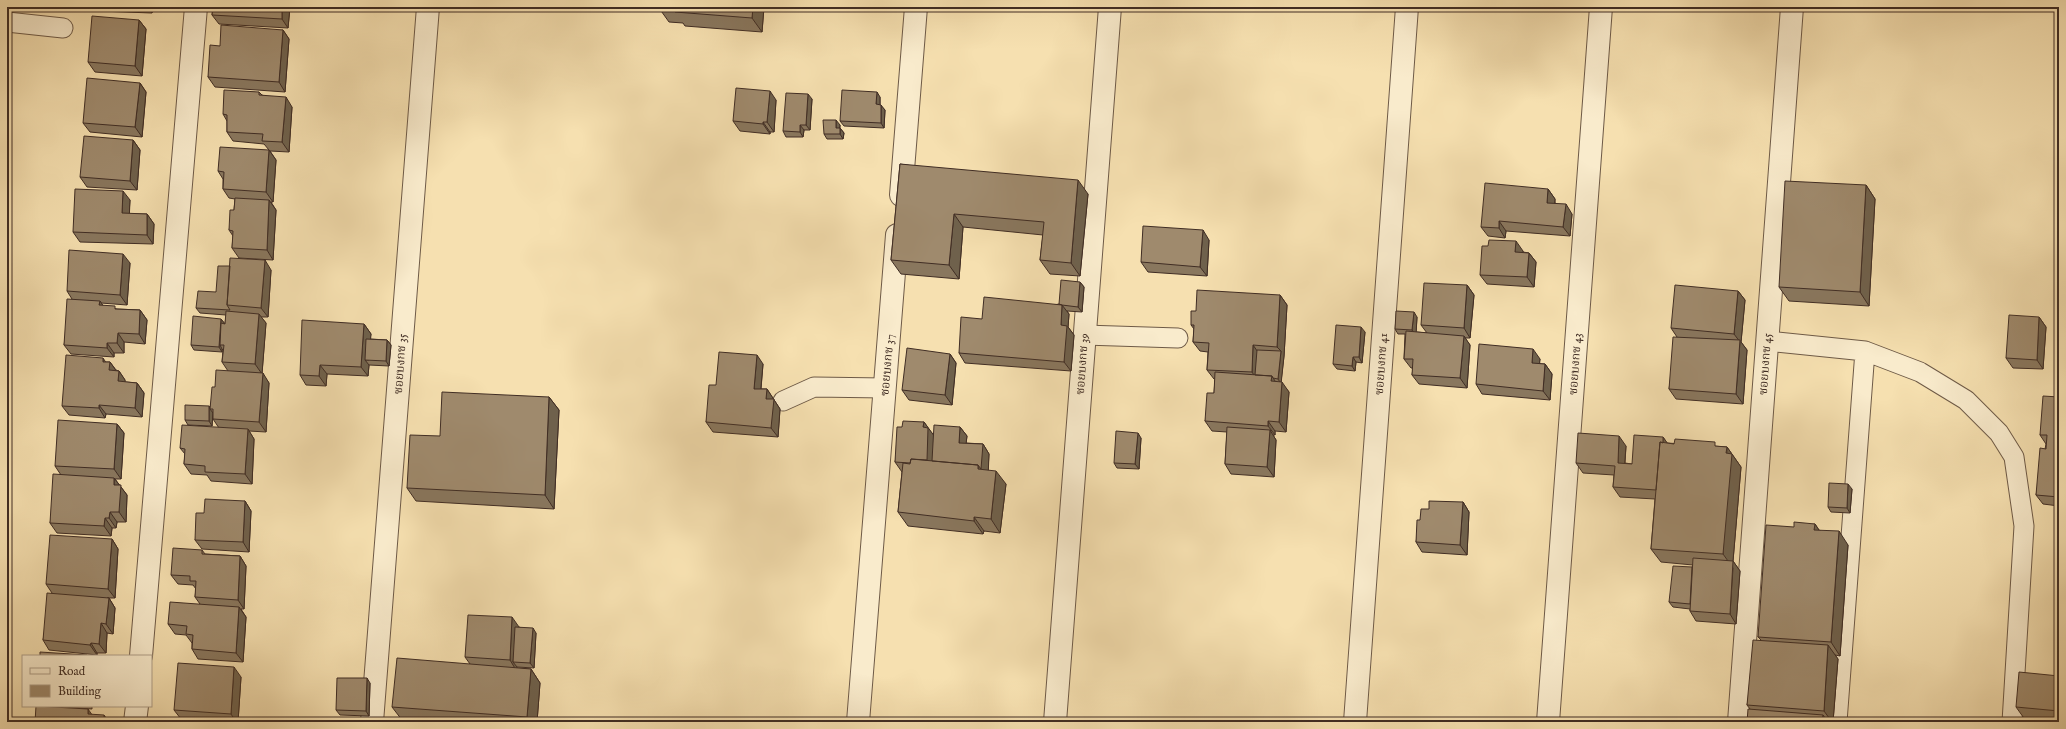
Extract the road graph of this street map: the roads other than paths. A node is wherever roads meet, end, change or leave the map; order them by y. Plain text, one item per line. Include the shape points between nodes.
1 (196, 7) edge
2 (428, 7) edge
3 (916, 7) edge
4 (1110, 7) edge
5 (1407, 7) edge
6 (1601, 7) edge
7 (1792, 7) edge
8 (7, 22) edge
9 (63, 28) dead end
10 (1084, 335) junction
11 (1178, 338) dead end
12 (1767, 341) junction
13 (1865, 351) junction
14 (885, 388) junction
15 (783, 401) dead end
16 (141, 655) edge
17 (137, 707) edge
18 (135, 722) edge
19 (372, 722) edge
20 (858, 722) edge
21 (1055, 722) edge
22 (1355, 722) edge
23 (1548, 722) edge
24 (1739, 722) edge
25 (1837, 722) edge
26 (2012, 722) edge

1 - 16 street
2 - 19 street, ซอยบงกช 35
3 - 14 street, ซอยบงกช 37
4 - 10 street, ซอยบงกช 39
5 - 22 street, ซอยบงกช 41
6 - 23 street, ซอยบงกช 43
7 - 12 street, ซอยบงกช 45
8 - 9 lane
10 - 11 lane
10 - 21 street, ซอยบงกช 39
12 - 13 lane
12 - 24 street, ซอยบงกช 45
13 - 25 lane
13 - 26 lane via 1920,372 1966,400 1999,433 2014,457 2024,526
14 - 15 lane via 814,387
14 - 20 street, ซอยบงกช 37
17 - 18 street

